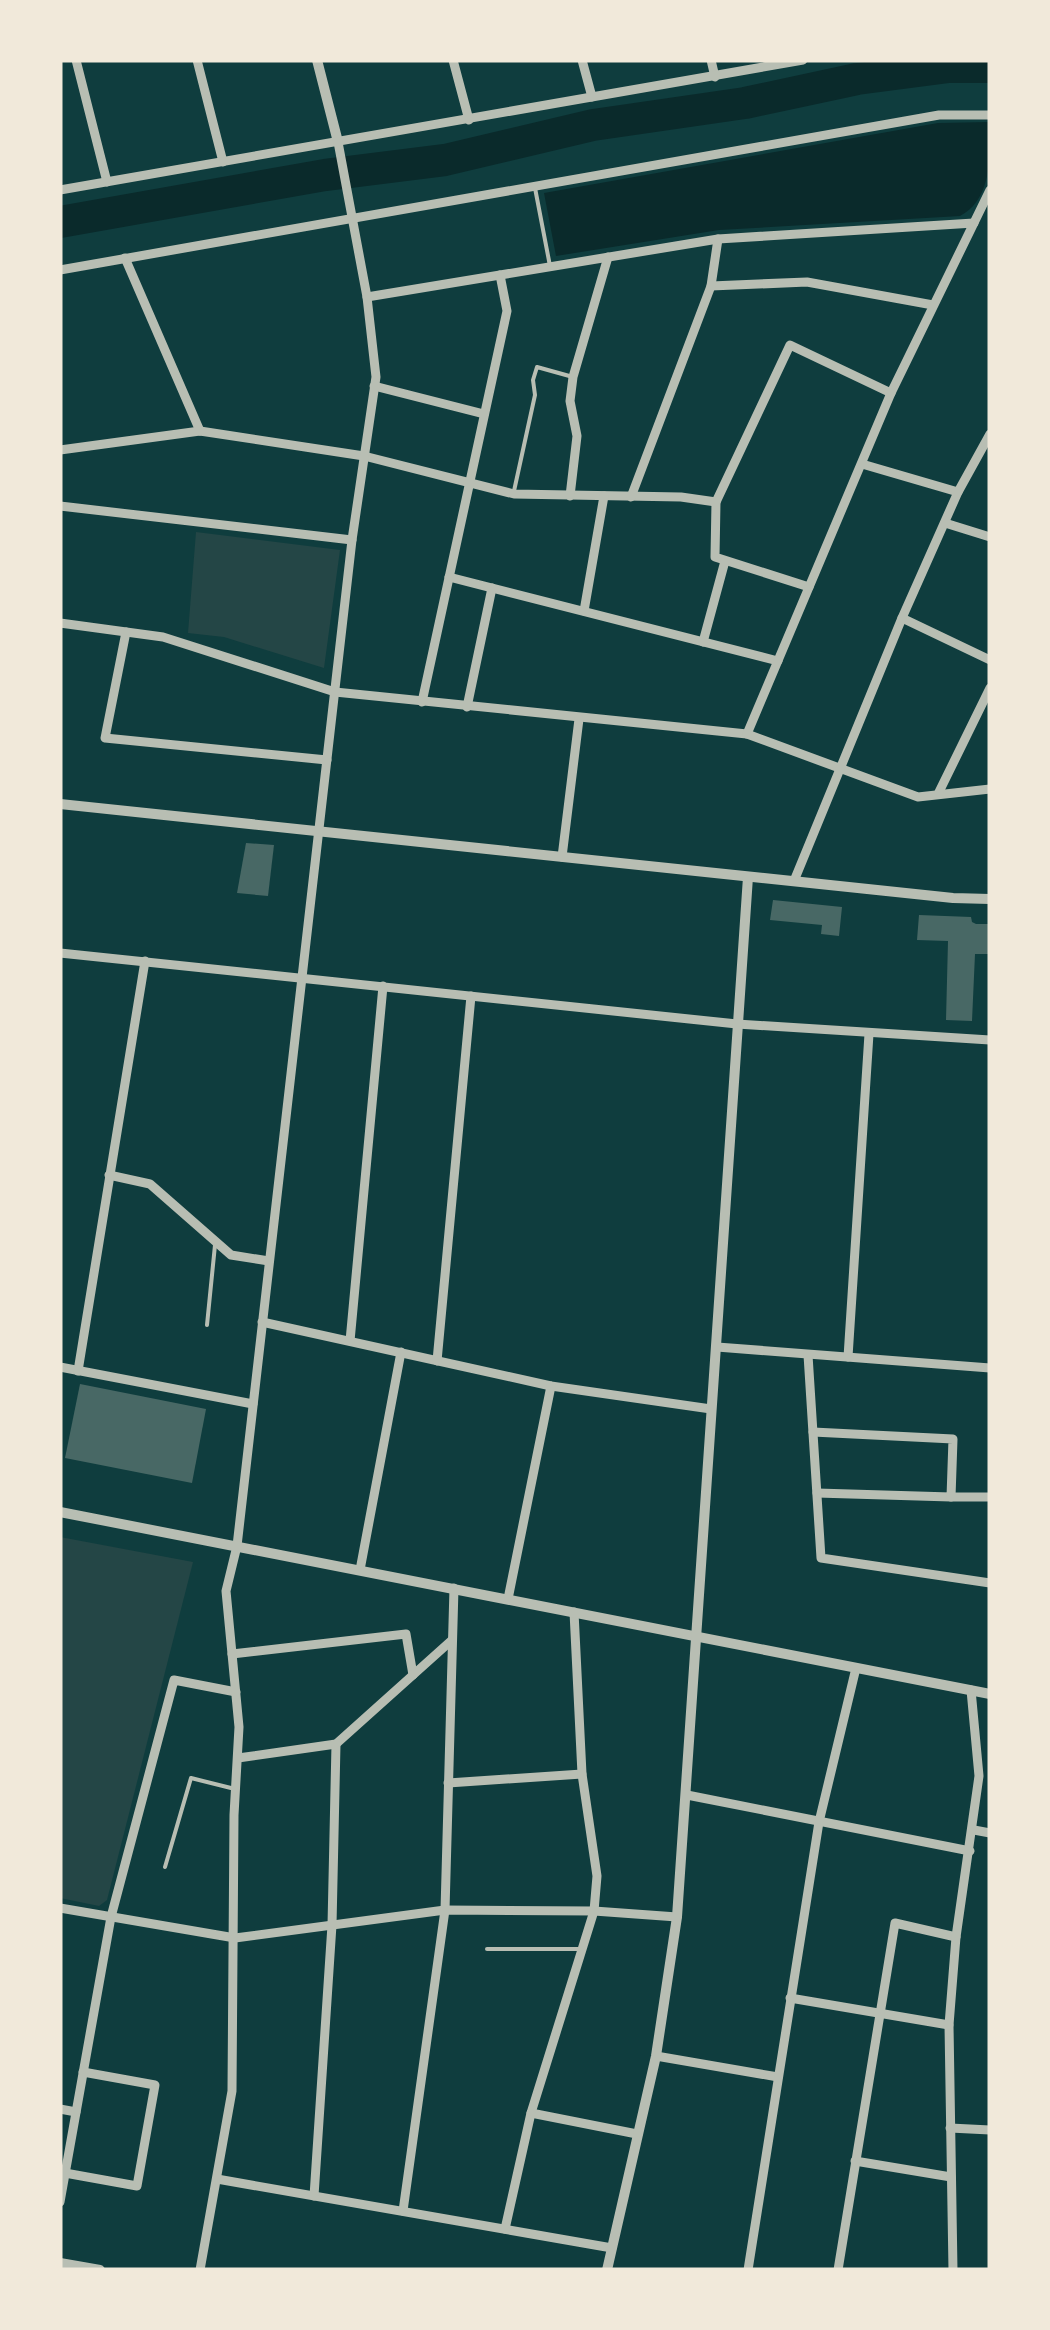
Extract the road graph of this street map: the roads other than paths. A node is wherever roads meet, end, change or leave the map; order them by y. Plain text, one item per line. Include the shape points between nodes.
1 (76, 60) edge
2 (197, 60) edge
3 (316, 60) edge
4 (453, 60) edge
5 (582, 60) edge
6 (710, 60) edge
7 (803, 60) edge
8 (715, 76) junction
9 (592, 97) junction
10 (990, 115) edge
11 (469, 120) junction
12 (338, 142) junction
13 (223, 162) junction
14 (107, 182) junction
15 (534, 185) junction
16 (60, 190) edge
17 (990, 190) edge
18 (351, 216) junction
19 (974, 223) junction
20 (718, 238) junction
21 (608, 257) junction
22 (125, 258) junction
23 (550, 266) junction
24 (60, 270) edge
25 (500, 275) junction
26 (711, 286) junction
27 (367, 297) junction
28 (933, 305) junction
29 (574, 377) junction
30 (374, 386) junction
31 (890, 393) junction
32 (484, 414) junction
33 (200, 432) junction
34 (990, 434) edge
35 (60, 450) edge
36 (364, 456) junction
37 (978, 458) junction
38 (990, 460) edge
39 (862, 464) junction
40 (469, 483) junction
41 (958, 492) junction
42 (514, 494) junction
43 (570, 496) junction
44 (604, 496) junction
45 (631, 497) junction
46 (716, 502) junction
47 (60, 506) edge
48 (944, 523) junction
49 (990, 537) edge
50 (352, 540) junction
51 (725, 561) junction
52 (449, 577) junction
53 (809, 587) junction
54 (492, 588) junction
55 (584, 611) junction
56 (902, 618) junction
57 (60, 623) edge
58 (126, 632) junction
59 (703, 642) junction
60 (990, 660) edge
61 (778, 661) junction
62 (990, 688) edge
63 (335, 692) junction
64 (422, 702) junction
65 (467, 707) junction
66 (580, 719) junction
67 (746, 734) junction
68 (327, 760) junction
69 (839, 768) junction
70 (990, 789) edge
71 (939, 792) junction
72 (60, 804) edge
73 (318, 831) junction
74 (562, 857) junction
75 (748, 876) junction
76 (794, 881) junction
77 (990, 899) edge
78 (60, 953) edge
79 (145, 961) junction
80 (301, 978) junction
81 (383, 986) junction
82 (471, 996) junction
83 (738, 1024) junction
84 (868, 1034) junction
85 (990, 1041) edge
86 (109, 1175) junction
87 (216, 1241) junction
88 (269, 1261) junction
89 (262, 1322) junction
90 (207, 1325) dead end
91 (350, 1341) junction
92 (717, 1347) junction
93 (400, 1352) junction
94 (808, 1355) junction
95 (848, 1357) junction
96 (437, 1361) junction
97 (60, 1367) edge
98 (990, 1368) edge
99 (78, 1371) junction
100 (551, 1386) junction
101 (253, 1404) junction
102 (711, 1409) junction
103 (813, 1432) junction
104 (817, 1493) junction
105 (952, 1497) junction
106 (990, 1497) edge
107 (60, 1512) edge
108 (236, 1546) junction
109 (360, 1570) junction
110 (990, 1583) edge
111 (454, 1588) junction
112 (508, 1599) junction
113 (574, 1612) junction
114 (698, 1636) junction
115 (452, 1640) junction
116 (232, 1654) junction
117 (856, 1668) junction
118 (413, 1675) junction
119 (971, 1690) junction
120 (236, 1692) junction
121 (990, 1694) edge
122 (336, 1744) junction
123 (238, 1758) junction
124 (582, 1774) junction
125 (448, 1783) junction
126 (235, 1789) junction
127 (687, 1795) junction
128 (819, 1822) junction
129 (974, 1830) junction
130 (990, 1834) edge
131 (970, 1852) junction
132 (165, 1867) dead end
133 (60, 1908) edge
134 (444, 1910) junction
135 (594, 1911) junction
136 (677, 1916) junction
137 (111, 1917) junction
138 (332, 1925) junction
139 (956, 1937) junction
140 (234, 1938) junction
141 (487, 1949) dead end
142 (582, 1949) junction
143 (790, 1998) junction
144 (880, 2014) junction
145 (949, 2025) junction
146 (656, 2056) junction
147 (83, 2072) junction
148 (778, 2077) junction
149 (60, 2109) edge
150 (76, 2112) junction
151 (531, 2113) junction
152 (950, 2128) junction
153 (990, 2130) edge
154 (637, 2134) junction
155 (855, 2161) junction
156 (65, 2174) junction
157 (951, 2177) junction
158 (217, 2178) junction
159 (314, 2196) junction
160 (60, 2202) edge
161 (403, 2211) junction
162 (505, 2229) junction
163 (612, 2248) junction
164 (60, 2263) edge
165 (100, 2270) edge
166 (200, 2270) edge
167 (607, 2270) edge
168 (748, 2270) edge
169 (838, 2270) edge
170 (952, 2270) edge

1 - 14 street
2 - 13 street
3 - 12 street
4 - 11 street
5 - 9 street
6 - 8 street
7 - 8 street
8 - 9 street
9 - 11 street
10 - 15 street via 940,116
11 - 12 street
12 - 13 street
12 - 18 street
13 - 14 street
14 - 16 street
15 - 18 street
15 - 23 lane
17 - 19 street
18 - 22 street
18 - 27 street
19 - 20 street
19 - 28 street
20 - 21 street
20 - 26 street
21 - 23 street
21 - 29 street
22 - 24 street
22 - 33 street
23 - 25 street
25 - 27 street
25 - 32 street via 506,311
26 - 28 street via 807,282
26 - 45 street
27 - 30 street
28 - 31 street
29 - 42 lane via 537,367
29 - 43 street
30 - 32 street
30 - 36 street
31 - 39 street
31 - 46 street via 790,345
32 - 40 street
33 - 35 street
33 - 36 street
34 - 37 street
36 - 40 street
36 - 50 street
37 - 38 street
37 - 41 street
39 - 41 street
39 - 53 street
40 - 42 street
40 - 52 street
41 - 48 street
42 - 43 street
43 - 44 street
44 - 45 street
44 - 55 street
45 - 46 street
46 - 51 street via 715,557
47 - 50 street
48 - 49 street
48 - 56 street
50 - 63 street
51 - 53 street
51 - 59 street
52 - 54 street
52 - 64 street
53 - 61 street
54 - 55 street
54 - 65 street
55 - 59 street
56 - 60 street
56 - 69 street
57 - 58 street
58 - 63 street via 163,637
58 - 68 street via 104,738
59 - 61 street
61 - 67 street
62 - 71 street
63 - 64 street
63 - 68 street
64 - 65 street
65 - 66 street
66 - 67 street
66 - 74 street
67 - 69 street
68 - 73 street
69 - 71 street via 918,797
69 - 76 street
70 - 71 street
72 - 73 street
73 - 74 street
73 - 80 street
74 - 75 street
75 - 76 street
75 - 83 street
76 - 77 street
78 - 79 street
79 - 80 street
79 - 86 street
80 - 81 street
80 - 88 street
81 - 82 street
81 - 91 street
82 - 83 street
82 - 96 street
83 - 84 street
83 - 92 street
84 - 85 street
84 - 95 street
86 - 87 street via 150,1184
86 - 99 street
87 - 88 street via 231,1254
87 - 90 lane
88 - 89 street
89 - 91 street
89 - 101 street
91 - 93 street
92 - 94 street
92 - 102 street
93 - 96 street
93 - 109 street
94 - 95 street
94 - 103 street
95 - 98 street
96 - 100 street
97 - 99 street
99 - 101 street
100 - 102 street
100 - 112 street
101 - 108 street
102 - 114 street
103 - 104 street
103 - 105 street via 953,1439
104 - 105 street
104 - 110 street via 821,1558
105 - 106 street
107 - 108 street
108 - 109 street
108 - 116 street via 226,1592
109 - 111 street
111 - 112 street
111 - 115 street
112 - 113 street
113 - 114 street
113 - 124 street
114 - 117 street
114 - 127 street
115 - 118 street
115 - 125 street
116 - 118 street via 406,1634
116 - 120 street
117 - 119 street
117 - 128 street
118 - 122 street
119 - 121 street
119 - 129 street via 980,1776
120 - 123 street
120 - 137 street via 174,1680
122 - 123 street
122 - 138 street
123 - 126 street
124 - 125 street
124 - 135 street via 597,1876
125 - 134 street
126 - 132 lane via 191,1778
126 - 140 street
127 - 128 street
127 - 136 street
128 - 131 street
128 - 143 street
129 - 130 street
129 - 131 street
131 - 139 street
133 - 137 street
134 - 135 street
134 - 138 street
134 - 161 street
135 - 136 street
135 - 142 street
136 - 146 street
137 - 140 street
137 - 147 street
138 - 140 street
138 - 159 street
139 - 144 street via 894,1923
139 - 145 street
140 - 158 street via 232,2091
141 - 142 lane
142 - 151 street
143 - 144 street
143 - 148 street
144 - 145 street
144 - 155 street
145 - 152 street
146 - 148 street
146 - 154 street
147 - 150 street
147 - 156 street via 155,2085 137,2186
148 - 168 street
149 - 150 street
150 - 156 street
151 - 154 street
151 - 162 street
152 - 153 street
152 - 157 street
154 - 163 street
155 - 157 street
155 - 169 street
156 - 160 street
157 - 170 street
158 - 159 street
158 - 166 street
159 - 161 street
161 - 162 street
162 - 163 street
163 - 167 street
164 - 165 street

